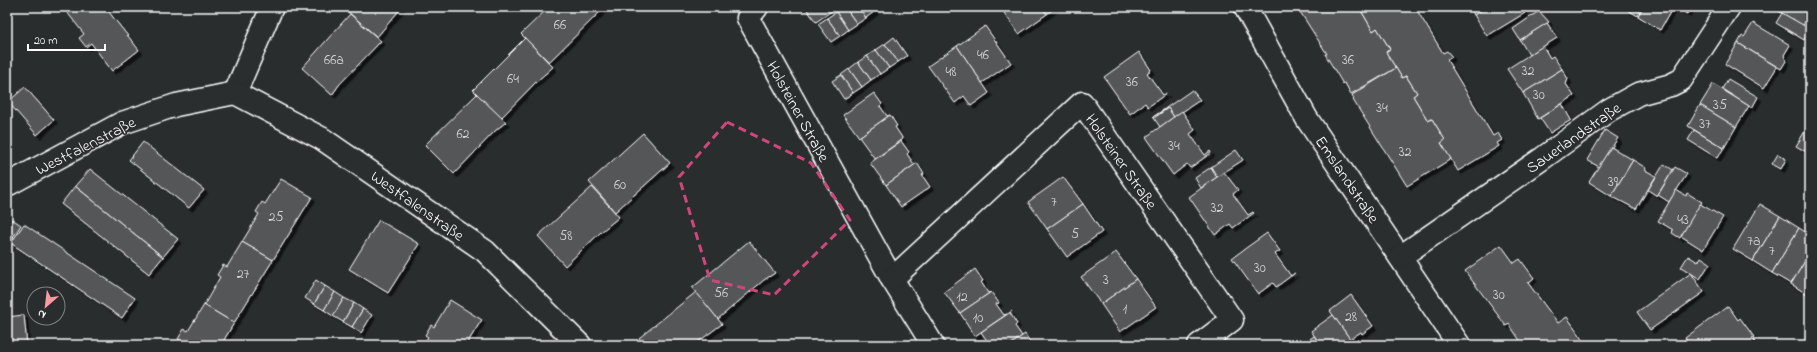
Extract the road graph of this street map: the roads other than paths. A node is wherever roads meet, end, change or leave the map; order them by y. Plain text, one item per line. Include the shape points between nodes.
1 (272, 7) edge
2 (757, 7) edge
3 (1245, 7) edge
4 (1729, 7) edge
5 (235, 93) junction
6 (7, 185) edge
7 (1400, 256) junction
8 (892, 279) junction
9 (580, 345) edge
10 (933, 345) edge
11 (1200, 345) edge
12 (1459, 345) edge

1 - 5 street
2 - 8 street, Holsteiner Straße via 748,18
3 - 7 street, Emslandstraße via 1308,119
4 - 7 street, Sauerlandstraße via 1681,80 1638,94 1609,110
5 - 6 street, Westfalenstraße via 176,105 122,123
5 - 9 street, Westfalenstraße via 321,138 485,251
7 - 12 street, Emslandstraße
8 - 10 street, Holsteiner Straße
8 - 11 street, Holsteiner Straße via 1082,103 1232,320

